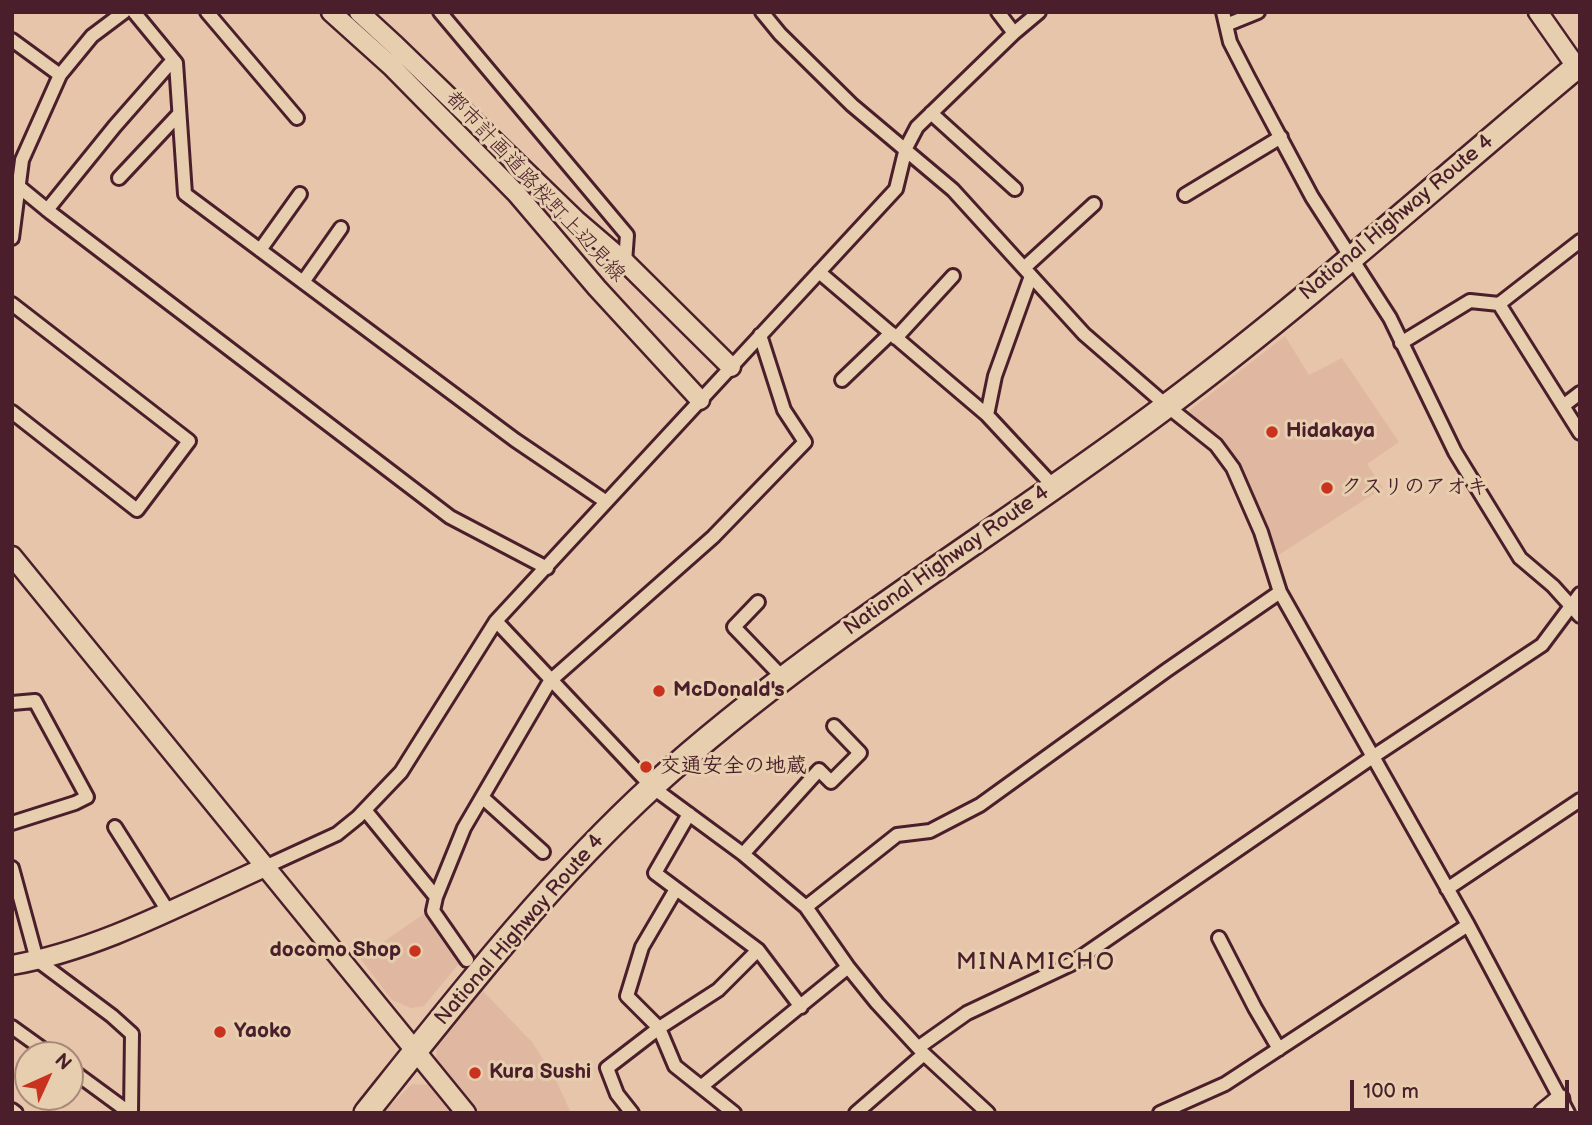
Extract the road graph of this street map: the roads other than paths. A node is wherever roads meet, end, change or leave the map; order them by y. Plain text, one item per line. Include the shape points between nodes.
1 (124, 12) edge
2 (134, 12) edge
3 (206, 12) edge
4 (331, 12) edge
5 (359, 12) edge
6 (440, 12) edge
7 (762, 12) edge
8 (998, 12) edge
9 (1039, 12) edge
10 (1258, 12) edge
11 (1538, 12) edge
12 (1225, 19) edge
13 (1014, 33) junction
14 (12, 40) edge
15 (173, 60) junction
16 (1579, 67) edge
17 (60, 75) junction
18 (931, 113) junction
19 (179, 114) junction
20 (297, 118) dead end
21 (1281, 137) junction
22 (906, 148) junction
23 (119, 178) dead end
24 (15, 183) edge
25 (1015, 189) dead end
26 (300, 194) dead end
27 (1185, 195) dead end
28 (1094, 204) dead end
29 (47, 210) junction
30 (341, 228) dead end
31 (12, 238) edge
32 (1580, 241) edge
33 (260, 250) junction
34 (1350, 259) junction
35 (625, 262) junction
36 (819, 272) junction
37 (1028, 272) junction
38 (953, 276) dead end
39 (303, 282) junction
40 (12, 304) edge
41 (1499, 304) junction
42 (761, 335) junction
43 (894, 335) junction
44 (1401, 343) junction
45 (732, 367) junction
46 (842, 380) dead end
47 (1580, 393) edge
48 (700, 400) junction
49 (1167, 406) junction
50 (1563, 406) junction
51 (12, 412) edge
52 (987, 415) junction
53 (1580, 433) edge
54 (1054, 487) junction
55 (605, 501) junction
56 (12, 555) edge
57 (547, 568) junction
58 (1279, 592) junction
59 (1580, 594) edge
60 (758, 602) dead end
61 (1576, 611) edge
62 (496, 621) junction
63 (783, 678) junction
64 (550, 681) junction
65 (12, 703) edge
66 (834, 726) dead end
67 (1374, 756) junction
68 (652, 787) junction
69 (482, 797) junction
70 (1580, 800) edge
71 (365, 810) junction
72 (689, 814) junction
73 (12, 823) edge
74 (115, 827) dead end
75 (543, 852) dead end
76 (743, 854) junction
77 (265, 867) junction
78 (12, 868) edge
79 (676, 889) junction
80 (1447, 889) junction
81 (436, 897) junction
82 (806, 907) junction
83 (168, 911) junction
84 (1468, 925) junction
85 (1219, 938) dead end
86 (758, 950) junction
87 (37, 960) junction
88 (467, 960) dead end
89 (12, 965) edge
90 (848, 967) junction
91 (801, 1007) junction
92 (12, 1027) edge
93 (659, 1028) junction
94 (32, 1041) edge
95 (1279, 1049) junction
96 (921, 1050) junction
97 (415, 1051) junction
98 (84, 1079) edge
99 (702, 1086) junction
100 (1564, 1106) edge
101 (131, 1113) edge
102 (366, 1113) edge
103 (466, 1113) edge
104 (632, 1113) edge
105 (734, 1113) edge
106 (856, 1113) edge
107 (988, 1113) edge
108 (1160, 1113) edge
109 (1543, 1113) edge

1 - 17 street via 92,36
2 - 15 street
3 - 20 street
4 - 48 street, 都市計画道路桜町上辺見線 via 517,194
5 - 35 street, 都市計画道路桜町上辺見線
6 - 35 street via 627,234
7 - 22 street via 852,105
8 - 13 street
9 - 13 street
10 - 12 street
11 - 16 street
12 - 21 street via 1230,42
13 - 18 street
14 - 17 street
15 - 19 street
15 - 29 street
16 - 34 highway, National Highway Route 4
17 - 24 street
18 - 22 street
18 - 25 street
19 - 23 street
19 - 33 street via 185,194
21 - 27 street
21 - 34 street
22 - 36 street via 896,189
22 - 37 street via 953,190
24 - 29 street
24 - 31 street
26 - 33 street
28 - 37 street
29 - 57 street via 450,517
30 - 39 street
32 - 41 street
33 - 39 street
34 - 44 street via 1390,318
34 - 49 highway, National Highway Route 4
35 - 45 street, 都市計画道路桜町上辺見線
36 - 42 street
36 - 43 street
37 - 49 street via 1084,334
37 - 52 street
38 - 43 street
39 - 55 street
40 - 51 street via 189,441 137,510
41 - 44 street via 1470,302
41 - 50 street
42 - 45 street
42 - 64 street via 784,410 805,442 712,537
43 - 46 street
43 - 52 street
44 - 61 street via 1455,452 1520,558
45 - 48 street
47 - 50 street
48 - 55 street
49 - 54 highway, National Highway Route 4
49 - 58 street via 1204,434 1233,468 1261,532
50 - 53 street
52 - 54 street
54 - 63 highway, National Highway Route 4
55 - 57 street
56 - 77 street
57 - 62 street
58 - 67 street
58 - 82 street via 980,805 930,831 897,835
59 - 61 street
60 - 63 street via 734,627
61 - 67 street via 1542,645
62 - 64 street
62 - 71 street via 401,772
63 - 68 highway, National Highway Route 4
64 - 68 street
64 - 69 street
65 - 73 street via 34,701 88,797
66 - 76 street via 860,753 831,782 820,770
67 - 80 street
67 - 96 street via 1071,964 967,1013
68 - 72 street
68 - 97 highway, National Highway Route 4 via 536,907
69 - 75 street
69 - 81 street
70 - 80 street
71 - 77 street via 337,834
71 - 81 street
72 - 76 street
72 - 79 street via 655,873
74 - 83 street
76 - 82 street
77 - 83 street
77 - 97 street
78 - 87 street
79 - 86 street
79 - 93 street via 642,947 627,996
80 - 84 street
81 - 88 street via 433,911
82 - 90 street
83 - 87 street via 90,945
84 - 95 street
84 - 100 street
85 - 95 street
86 - 91 street
86 - 93 street via 718,990
87 - 89 street
87 - 101 street via 132,1034
90 - 91 street
90 - 96 street
91 - 99 street
92 - 94 street
93 - 99 street via 675,1066
93 - 104 street via 607,1068 617,1094
95 - 108 street via 1225,1084
96 - 106 street
96 - 107 street
97 - 102 highway, National Highway Route 4
97 - 103 street
98 - 101 street
99 - 105 street
100 - 109 street

